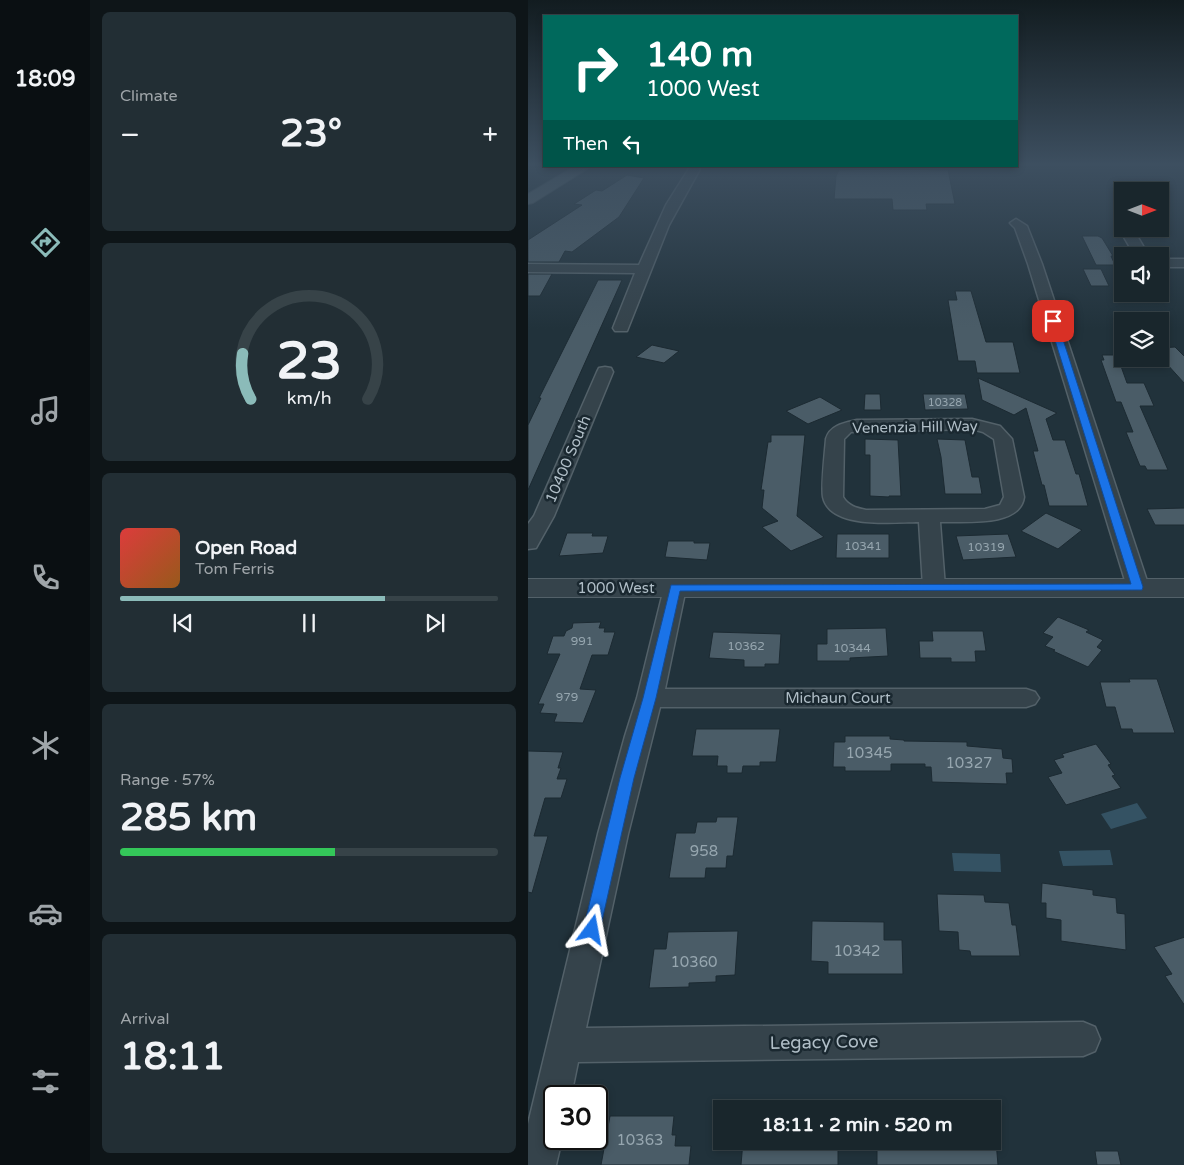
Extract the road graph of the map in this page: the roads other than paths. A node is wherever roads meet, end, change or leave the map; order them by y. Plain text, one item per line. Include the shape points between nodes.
1 (667, 219) edge
2 (1016, 222) dead end
3 (1169, 263) edge
4 (1184, 263) edge
5 (528, 268) edge
6 (645, 268) junction
7 (621, 328) dead end
8 (605, 372) dead end
9 (921, 516) junction
10 (528, 543) edge
11 (926, 587) junction
12 (1138, 587) junction
13 (528, 588) edge
14 (675, 588) junction
15 (1184, 588) edge
16 (650, 698) junction
17 (1026, 698) dead end
18 (1083, 1039) dead end
19 (565, 1046) junction
20 (537, 1165) edge

1 - 6 street
2 - 12 street via 1021,226 1034,264
3 - 4 street
5 - 6 street
6 - 7 street
8 - 10 street, 10400 South via 544,516
9 - 9 street, Venenzia Hill Way via 985,516 1012,506 1014,498 1000,435 991,428 972,424 863,425 840,431 835,439 835,504 857,515
9 - 11 street
11 - 12 street, 1000 West
11 - 14 street, 1000 West
12 - 15 street, 1000 West
13 - 14 street, 1000 West
14 - 16 street
16 - 17 street, Michaun Court
16 - 19 street via 618,815
18 - 19 street, Legacy Cove
19 - 20 street

